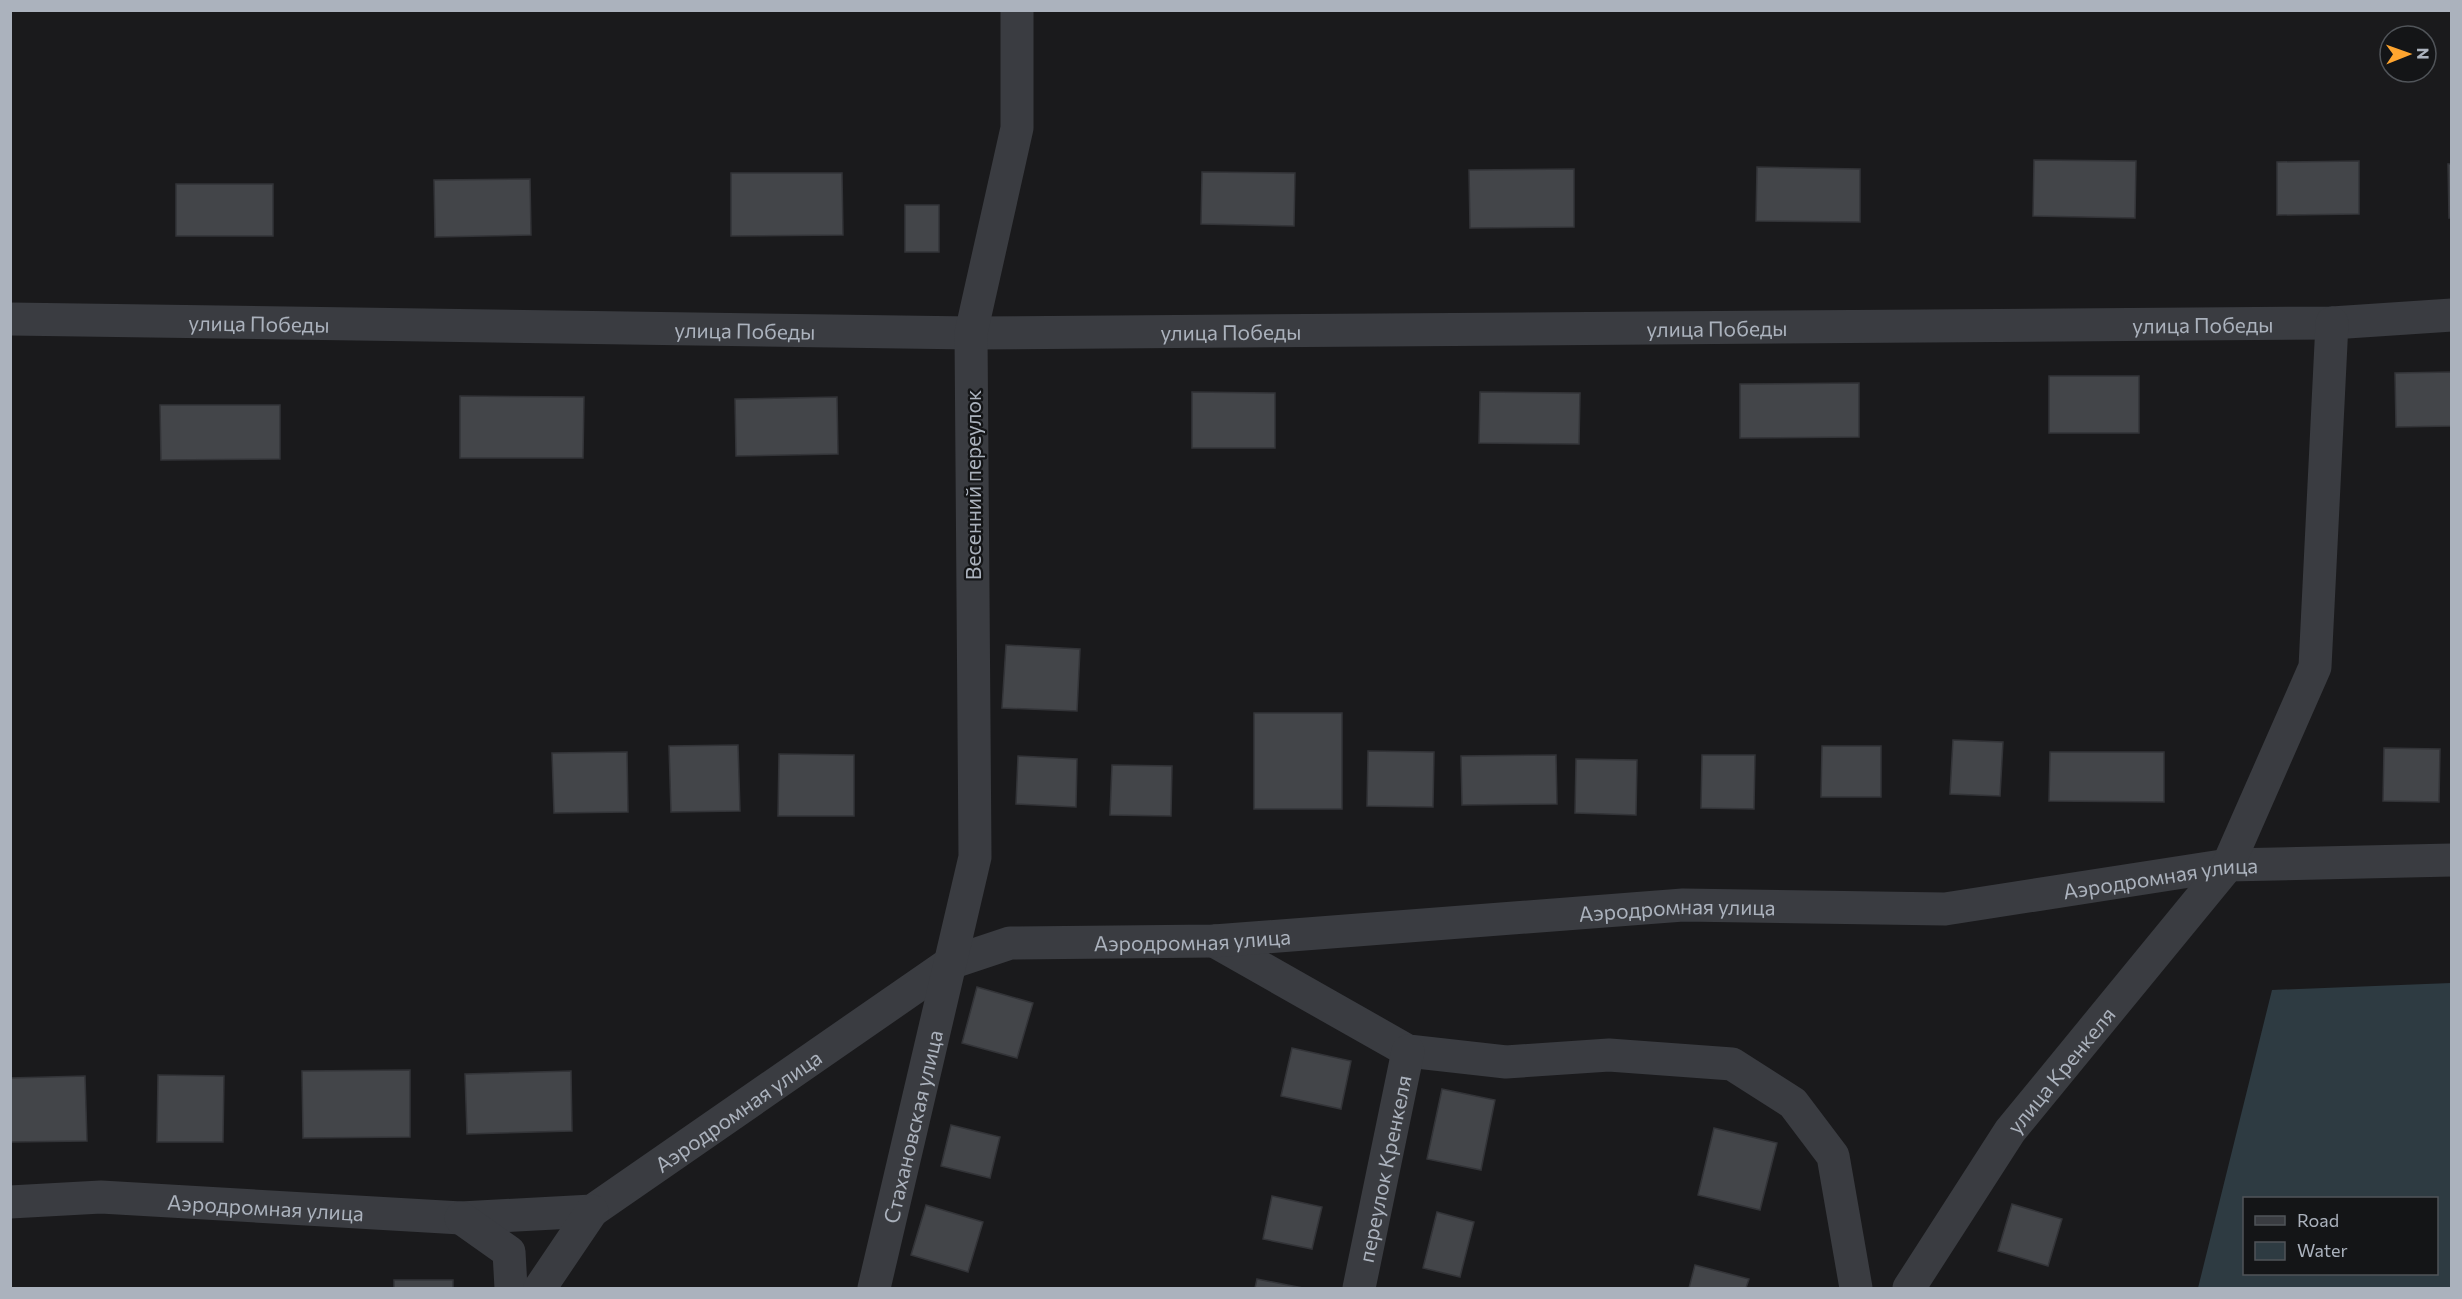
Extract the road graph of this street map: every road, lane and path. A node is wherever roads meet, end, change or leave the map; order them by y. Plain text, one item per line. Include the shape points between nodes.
1 (1017, 10) edge
2 (2451, 315) edge
3 (10, 320) edge
4 (2332, 323) junction
5 (971, 333) junction
6 (2451, 860) edge
7 (2228, 865) junction
8 (1214, 941) junction
9 (950, 963) junction
10 (1408, 1051) junction
11 (10, 1202) edge
12 (591, 1211) junction
13 (461, 1218) junction
14 (511, 1288) edge
15 (540, 1288) edge
16 (874, 1288) edge
17 (1359, 1288) edge
18 (1856, 1288) edge
19 (1909, 1288) edge

1 - 5 street, Весенний переулок via 1017,128
2 - 4 street, улица Победы
3 - 5 street, улица Победы
4 - 5 street, улица Победы
4 - 7 street, улица Кренкеля via 2315,667
5 - 9 street, Весенний переулок via 975,857
6 - 7 street, Аэродромная улица
7 - 8 street, Аэродромная улица via 1945,909 1683,905
7 - 19 street, улица Кренкеля via 2010,1131
8 - 9 street, Аэродромная улица via 1010,943
8 - 10 street
9 - 12 street, Аэродромная улица
9 - 16 street, Стахановская улица
10 - 17 street, переулок Кренкеля
10 - 18 street via 1506,1062 1609,1055 1732,1064 1793,1103 1833,1156
11 - 13 street, Аэродромная улица via 101,1197
12 - 13 street, Аэродромная улица
12 - 15 street
13 - 14 street via 509,1252

